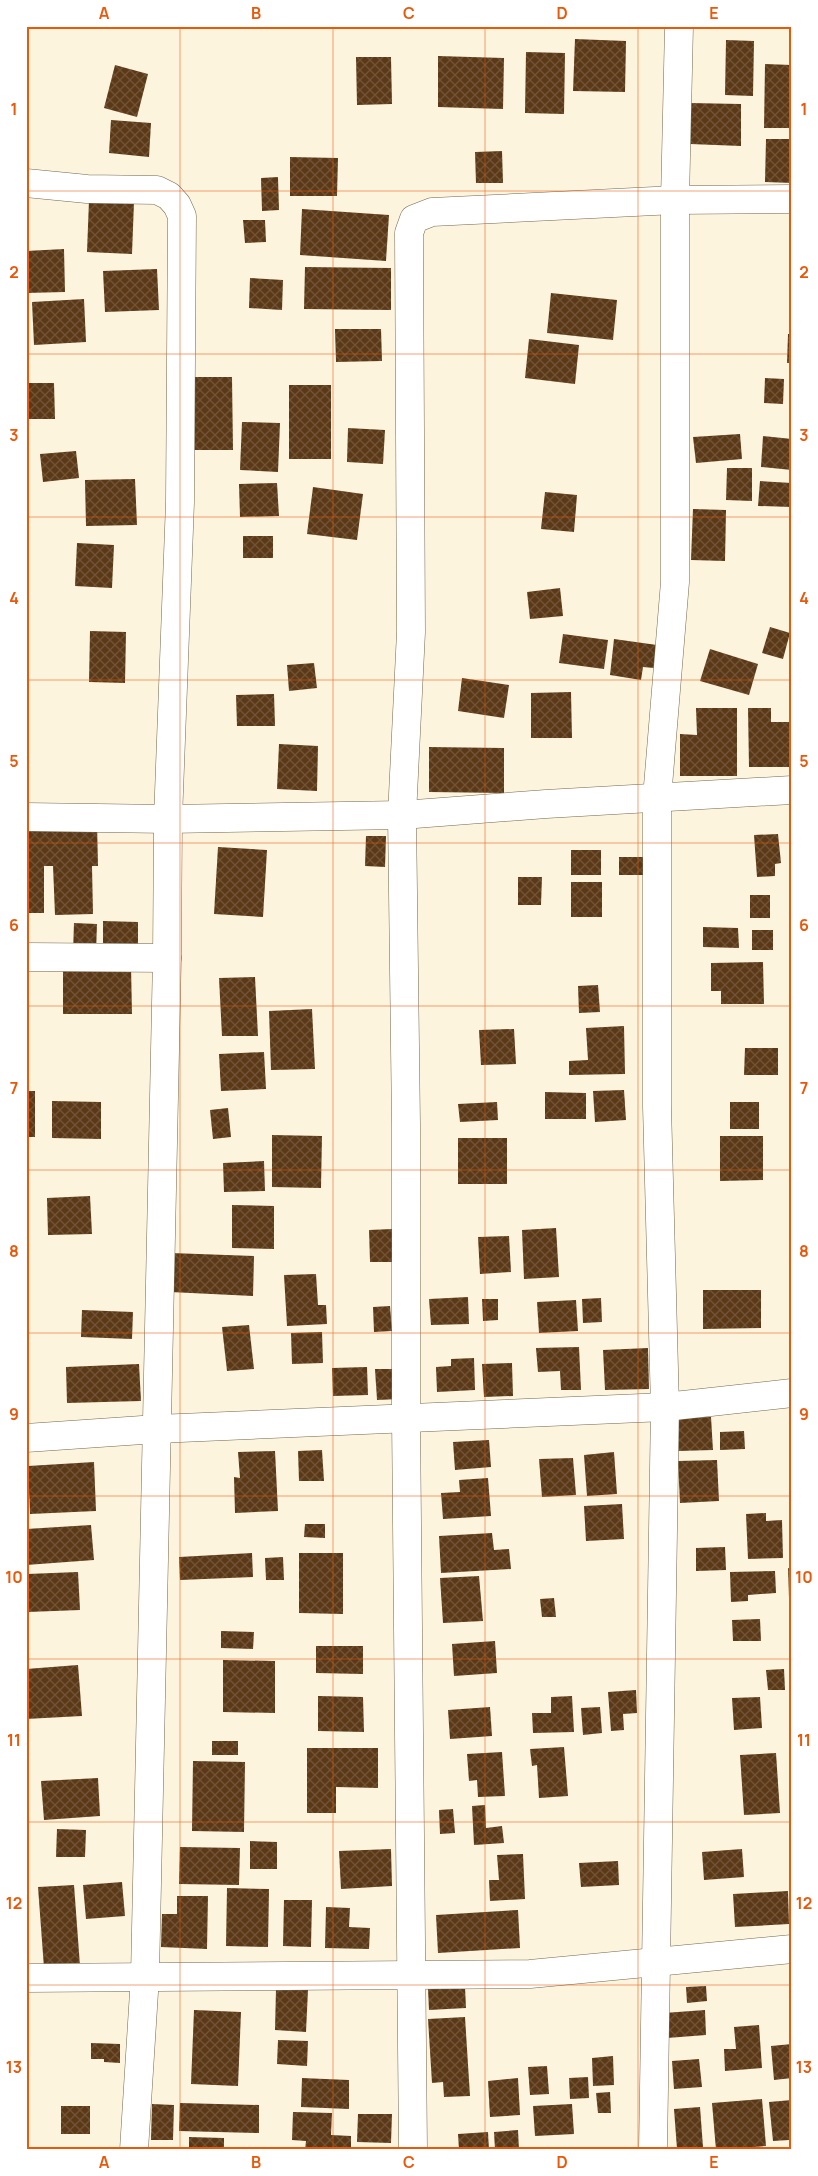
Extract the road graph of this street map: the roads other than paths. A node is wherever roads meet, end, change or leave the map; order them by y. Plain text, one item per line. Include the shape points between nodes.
1 (679, 26) edge
2 (26, 183) edge
3 (792, 199) edge
4 (675, 200) junction
5 (792, 790) edge
6 (657, 798) junction
7 (402, 815) junction
8 (26, 817) edge
9 (168, 820) junction
10 (26, 957) edge
11 (167, 958) junction
12 (792, 1393) edge
13 (665, 1407) junction
14 (406, 1418) junction
15 (157, 1429) junction
16 (26, 1438) edge
17 (792, 1949) edge
18 (657, 1962) junction
19 (411, 1975) junction
20 (145, 1976) junction
21 (26, 1978) edge
22 (134, 2150) edge
23 (413, 2150) edge
24 (653, 2150) edge

1 - 4 street
2 - 9 street via 158,190 177,204 182,216 180,502
3 - 4 street
4 - 6 street via 675,582
4 - 7 street via 432,212 418,216 411,226 411,632
5 - 6 street
6 - 7 street
6 - 13 street via 657,1106
7 - 9 street
7 - 14 street
8 - 9 street
9 - 11 street
10 - 11 street
11 - 15 street
12 - 13 street
13 - 14 street
13 - 18 street
14 - 15 street
14 - 19 street
15 - 16 street
15 - 20 street
17 - 18 street
18 - 19 street via 530,1974
18 - 24 street
19 - 20 street
19 - 23 street
20 - 21 street
20 - 22 street

